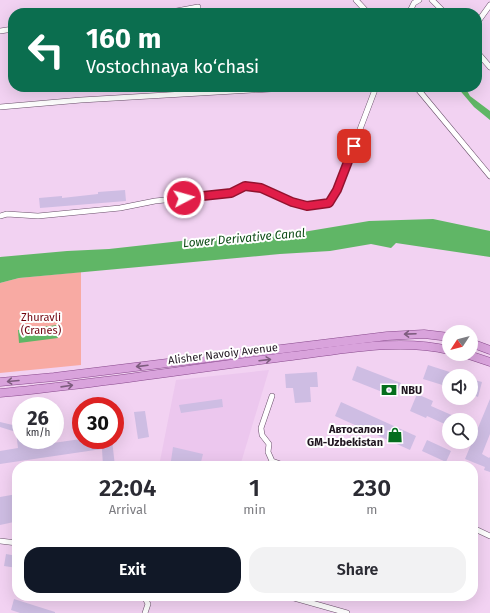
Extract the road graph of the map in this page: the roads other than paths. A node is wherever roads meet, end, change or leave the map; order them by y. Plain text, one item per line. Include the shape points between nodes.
1 (356, 0) edge
2 (419, 0) edge
3 (432, 0) edge
4 (490, 5) edge
5 (198, 7) dead end
6 (193, 8) edge
7 (363, 8) edge
8 (412, 8) edge
9 (440, 8) edge
10 (482, 16) edge
11 (482, 58) edge
12 (490, 67) edge
13 (218, 92) edge
14 (374, 92) edge
15 (420, 92) edge
16 (0, 107) edge
17 (490, 176) edge
18 (0, 216) edge
19 (442, 336) edge
20 (478, 346) edge
21 (442, 349) edge
22 (490, 350) edge
23 (478, 358) edge
24 (490, 362) edge
25 (0, 382) edge
26 (0, 393) edge
27 (272, 396) dead end
28 (272, 461) edge
29 (478, 530) edge
30 (490, 536) edge
31 (0, 541) edge
32 (12, 542) edge
33 (146, 601) edge
34 (302, 601) edge
35 (332, 611) edge
36 (145, 613) edge
37 (347, 613) edge

1 - 7 street
2 - 8 street
3 - 9 street
4 - 10 street
5 - 6 street
11 - 12 street
13 - 16 street
14 - 18 street via 334,197 329,203 307,206 261,188 245,186 231,193 155,201 120,208 38,216
15 - 17 street
19 -> 25 main road, Alisher Navoiy Avenue via 417,334 387,336
20 - 22 main road
26 -> 21 main road, Alisher Navoiy Avenue via 354,349 412,345
23 - 24 main road
27 - 28 street via 261,428 262,435 269,444 268,452
29 - 30 street
31 - 32 street
33 - 36 street
34 - 35 street
35 - 37 street

